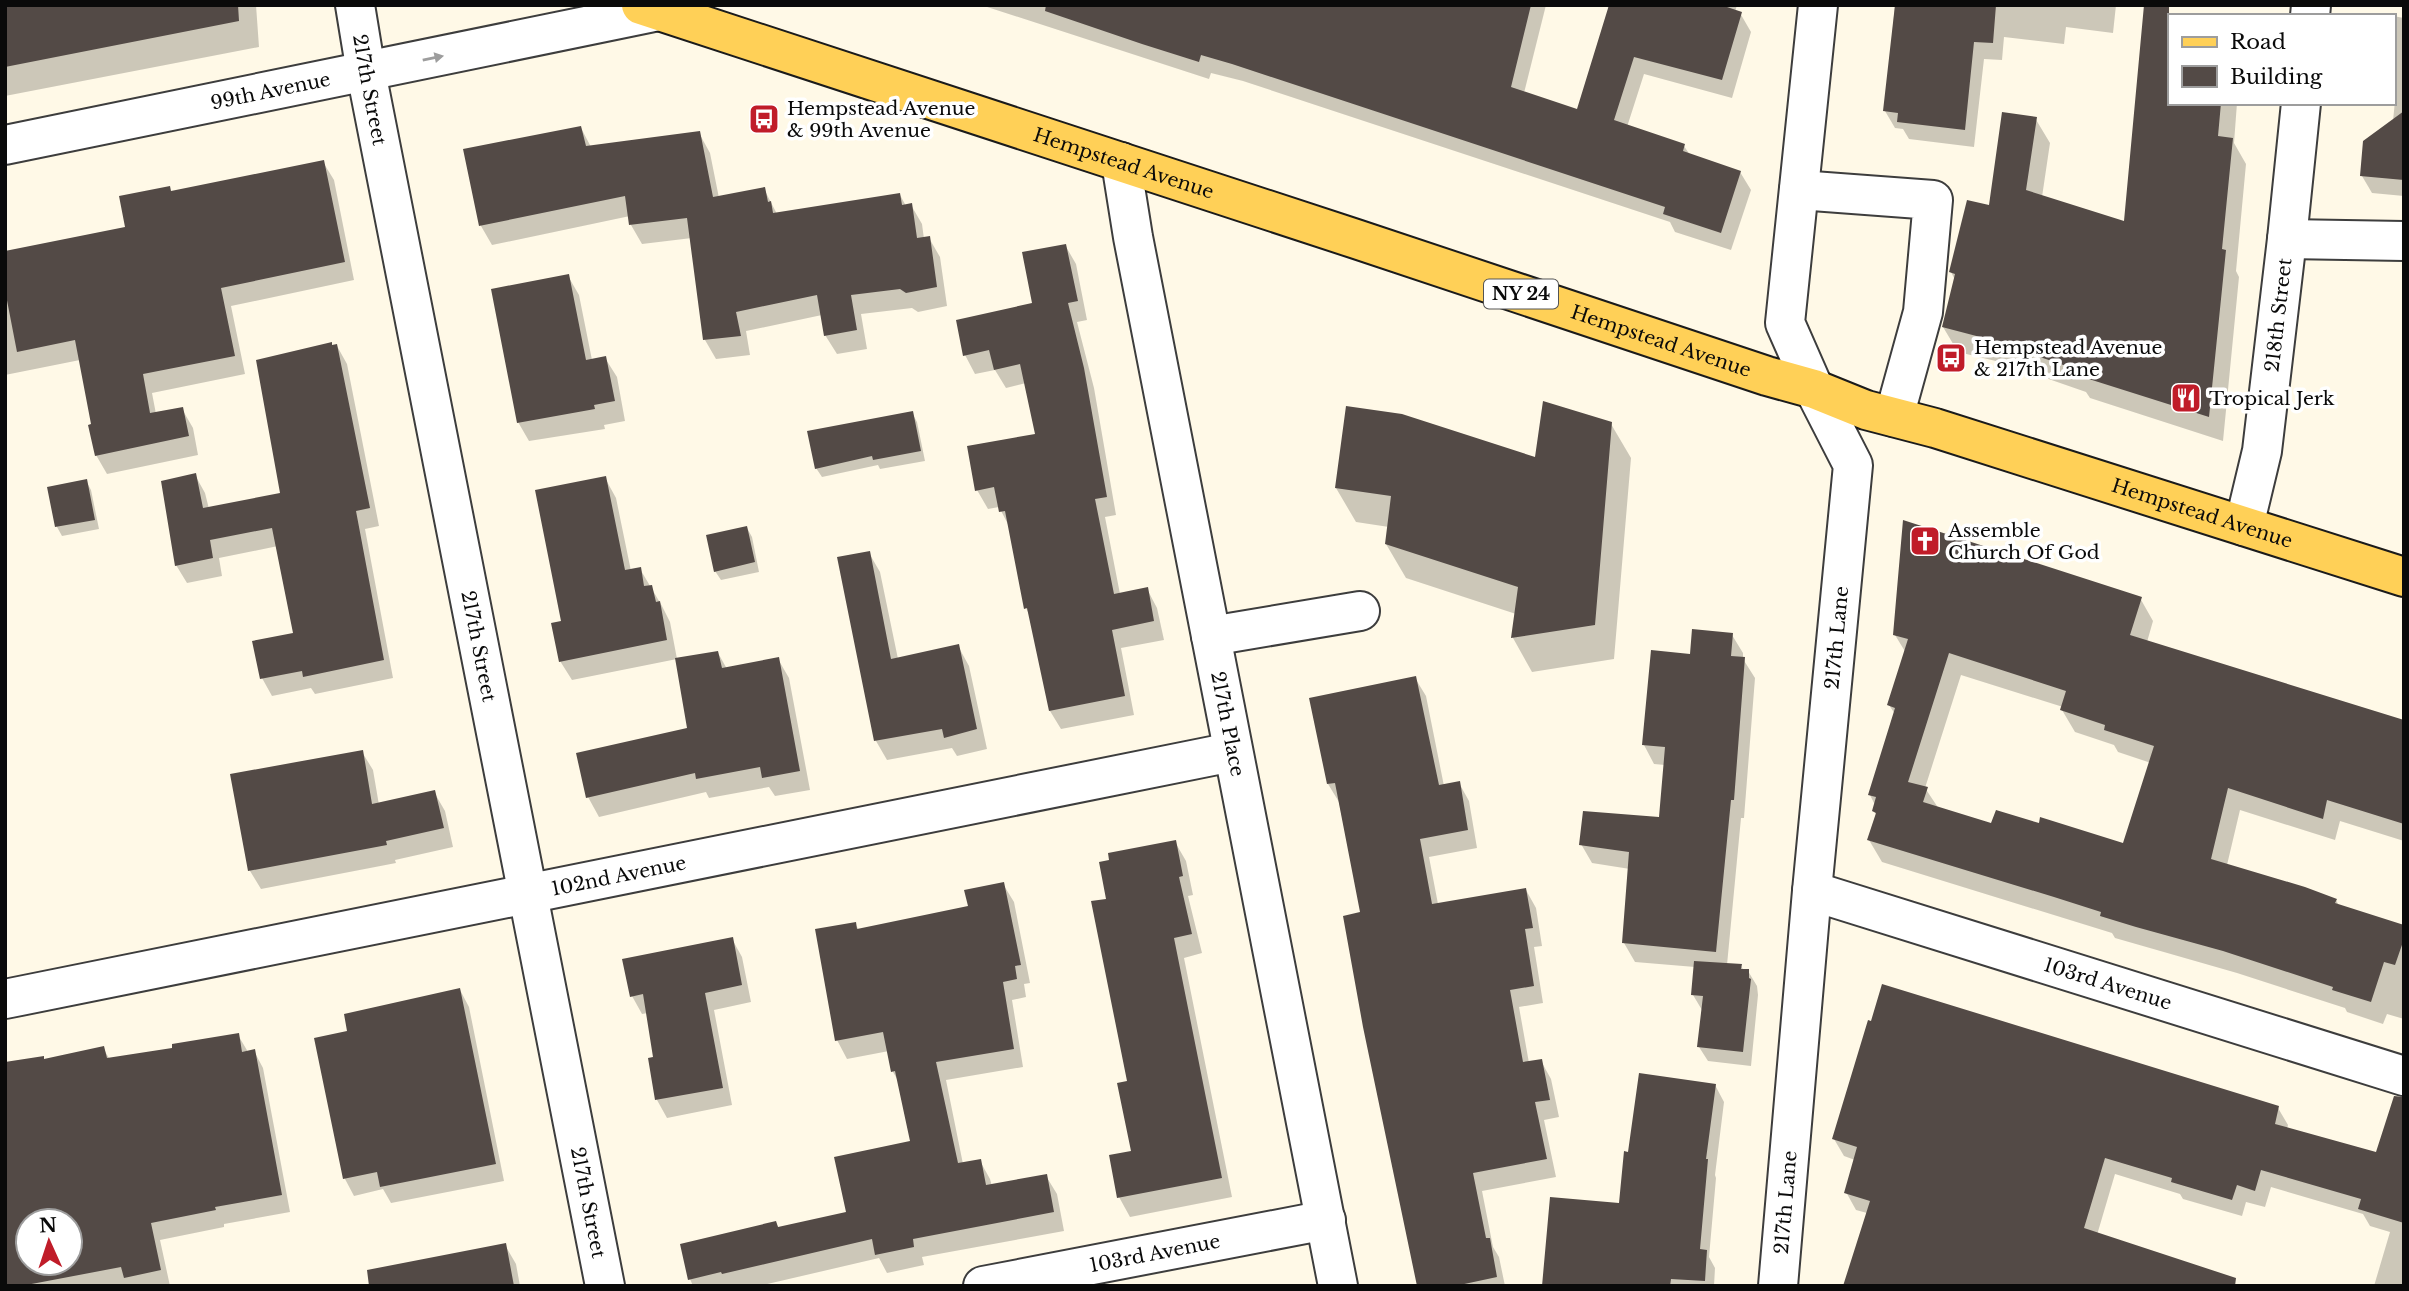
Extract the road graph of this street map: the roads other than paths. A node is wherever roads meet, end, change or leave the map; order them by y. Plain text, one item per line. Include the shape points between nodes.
1 (355, 5) edge
2 (1818, 5) edge
3 (650, 8) edge
4 (366, 72) junction
5 (2301, 105) edge
6 (5, 145) edge
7 (1121, 162) junction
8 (1799, 190) junction
9 (2287, 239) junction
10 (2404, 241) edge
11 (1814, 389) junction
12 (1894, 417) junction
13 (2244, 526) junction
14 (2404, 577) edge
15 (1360, 611) dead end
16 (1210, 636) junction
17 (1233, 752) junction
18 (1812, 891) junction
19 (527, 894) junction
20 (5, 999) edge
21 (2404, 1076) edge
22 (1326, 1220) junction
23 (605, 1286) edge
24 (983, 1286) edge
25 (1338, 1286) edge
26 (1777, 1286) edge

1 - 4 street, 217th Street
2 - 8 street, 217th Lane
4 -> 3 street, 99th Avenue
3 - 7 main road, Hempstead Avenue / NY 24
4 - 6 street, 99th Avenue
4 - 19 street, 217th Street
5 - 9 street, 218th Street
7 - 11 main road, Hempstead Avenue / NY 24
7 - 16 street, 217th Place
8 - 11 street, 217th Lane via 1785,323
8 - 12 street via 1933,200 1923,312
9 - 10 street
9 - 13 street, 218th Street via 2262,451
11 - 12 main road, Hempstead Avenue / NY 24
11 - 18 street, 217th Lane via 1853,465
12 - 13 main road, Hempstead Avenue / NY 24
13 - 14 main road, Hempstead Avenue / NY 24
15 - 16 street
16 - 17 street, 217th Place
17 - 19 street, 102nd Avenue
17 - 22 street, 217th Place
18 - 21 street, 103rd Avenue
18 - 26 street, 217th Lane
19 - 20 street, 102nd Avenue
19 - 23 street, 217th Street
22 - 24 street, 103rd Avenue
22 - 25 street, 217th Place

